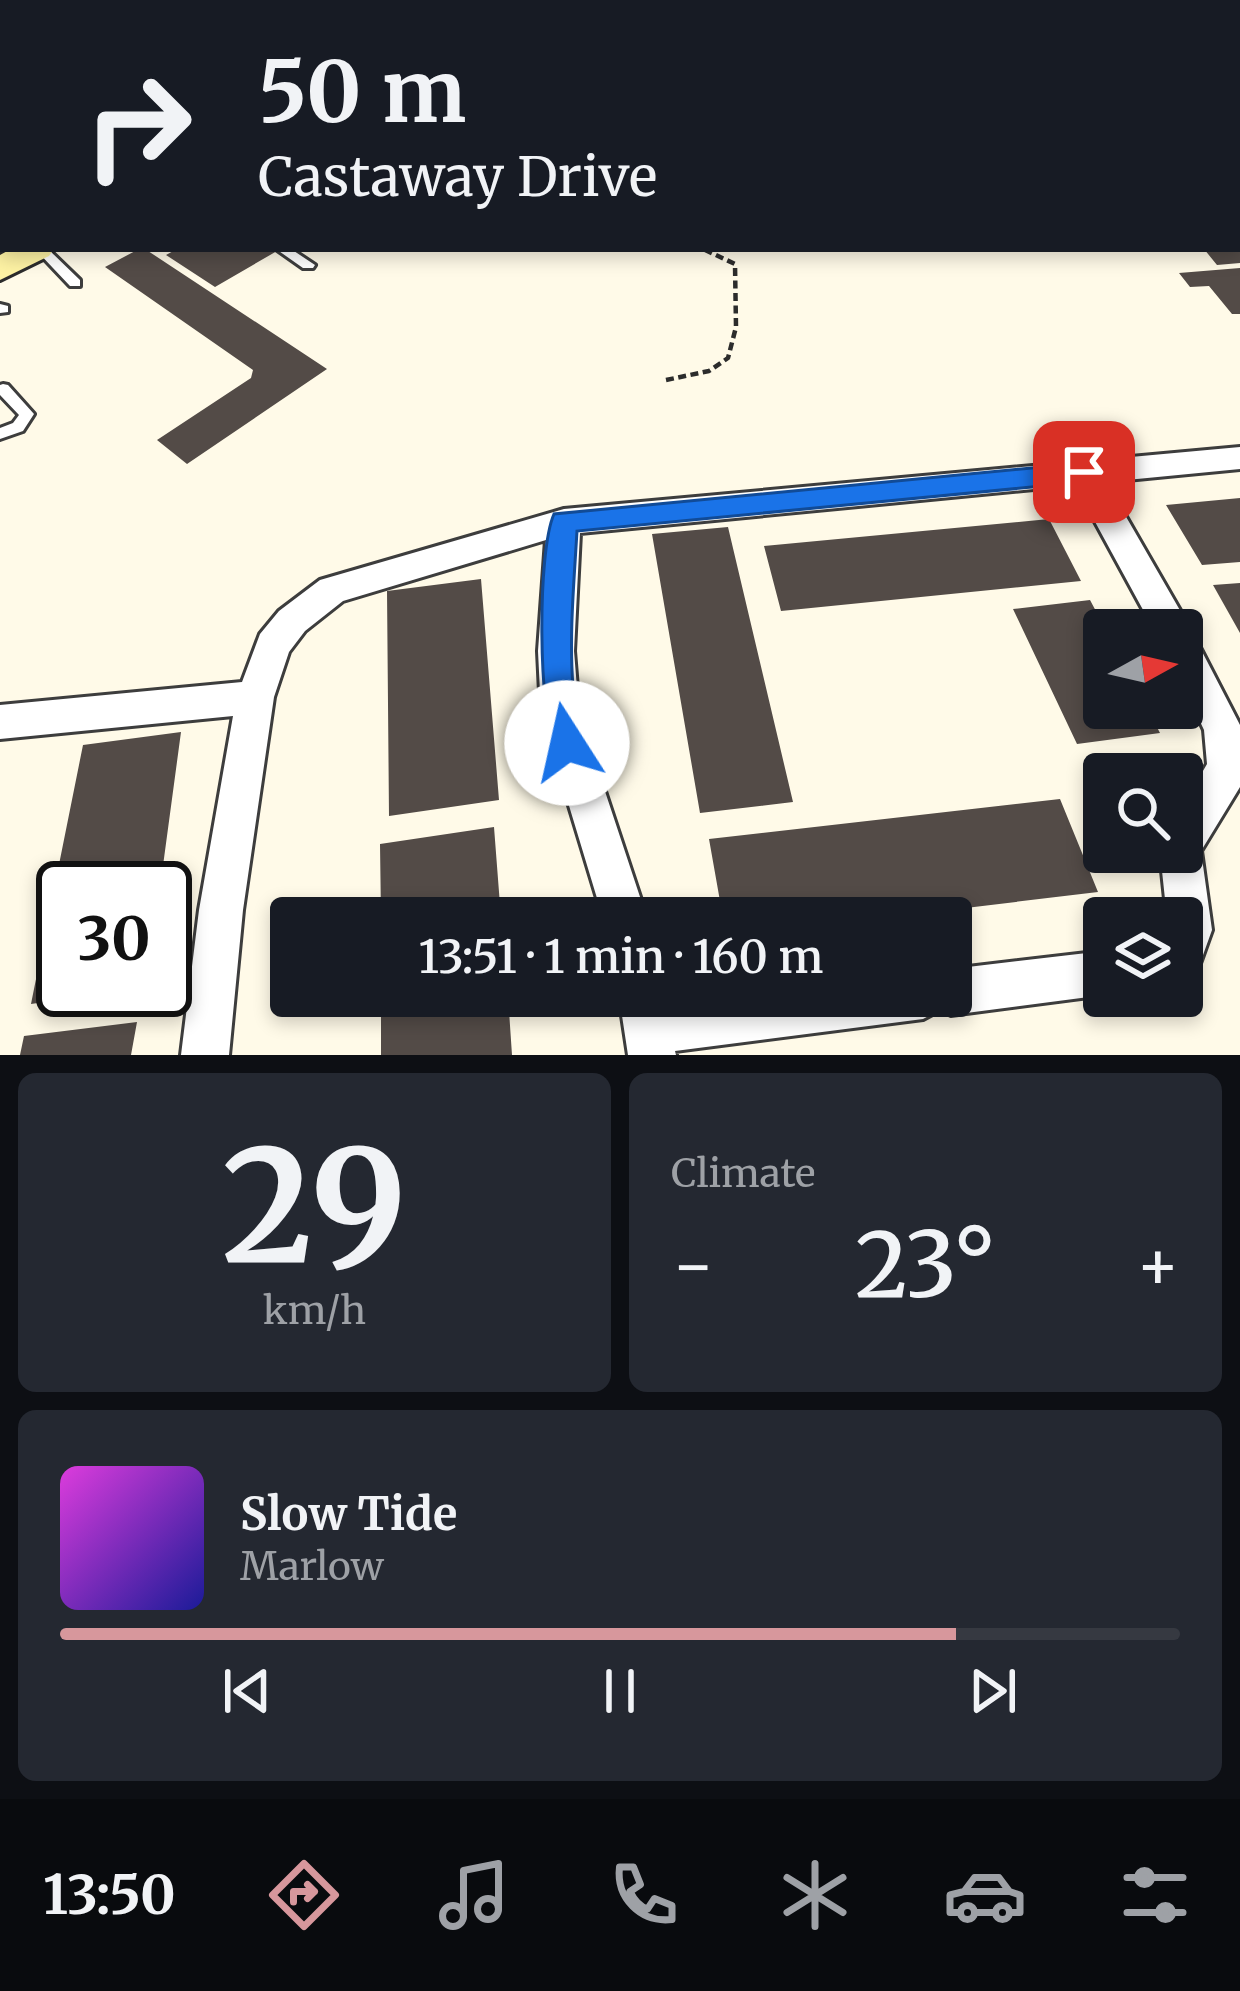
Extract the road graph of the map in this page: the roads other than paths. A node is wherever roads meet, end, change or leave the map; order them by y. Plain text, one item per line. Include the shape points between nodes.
1 (33, 252) edge
2 (42, 252) edge
3 (287, 252) edge
4 (308, 265) dead end
5 (0, 269) edge
6 (75, 283) dead end
7 (3, 389) dead end
8 (0, 434) edge
9 (1240, 458) edge
10 (1084, 472) junction
11 (564, 522) junction
12 (1160, 609) edge
13 (1203, 686) edge
14 (255, 697) junction
15 (0, 722) edge
16 (1203, 813) edge
17 (618, 897) edge
18 (1083, 976) edge
19 (972, 989) edge
20 (736, 1017) edge
21 (647, 1027) edge
22 (205, 1055) edge

1 - 5 main road
2 - 6 lane
3 - 4 lane
7 - 8 lane via 27,414
9 - 10 street
10 - 11 street
10 - 12 street
11 - 14 street via 332,590 273,645
11 - 17 street via 560,713
13 - 16 street via 1224,724 1230,759
14 - 15 street
14 - 22 street
18 - 19 street
20 - 21 street

